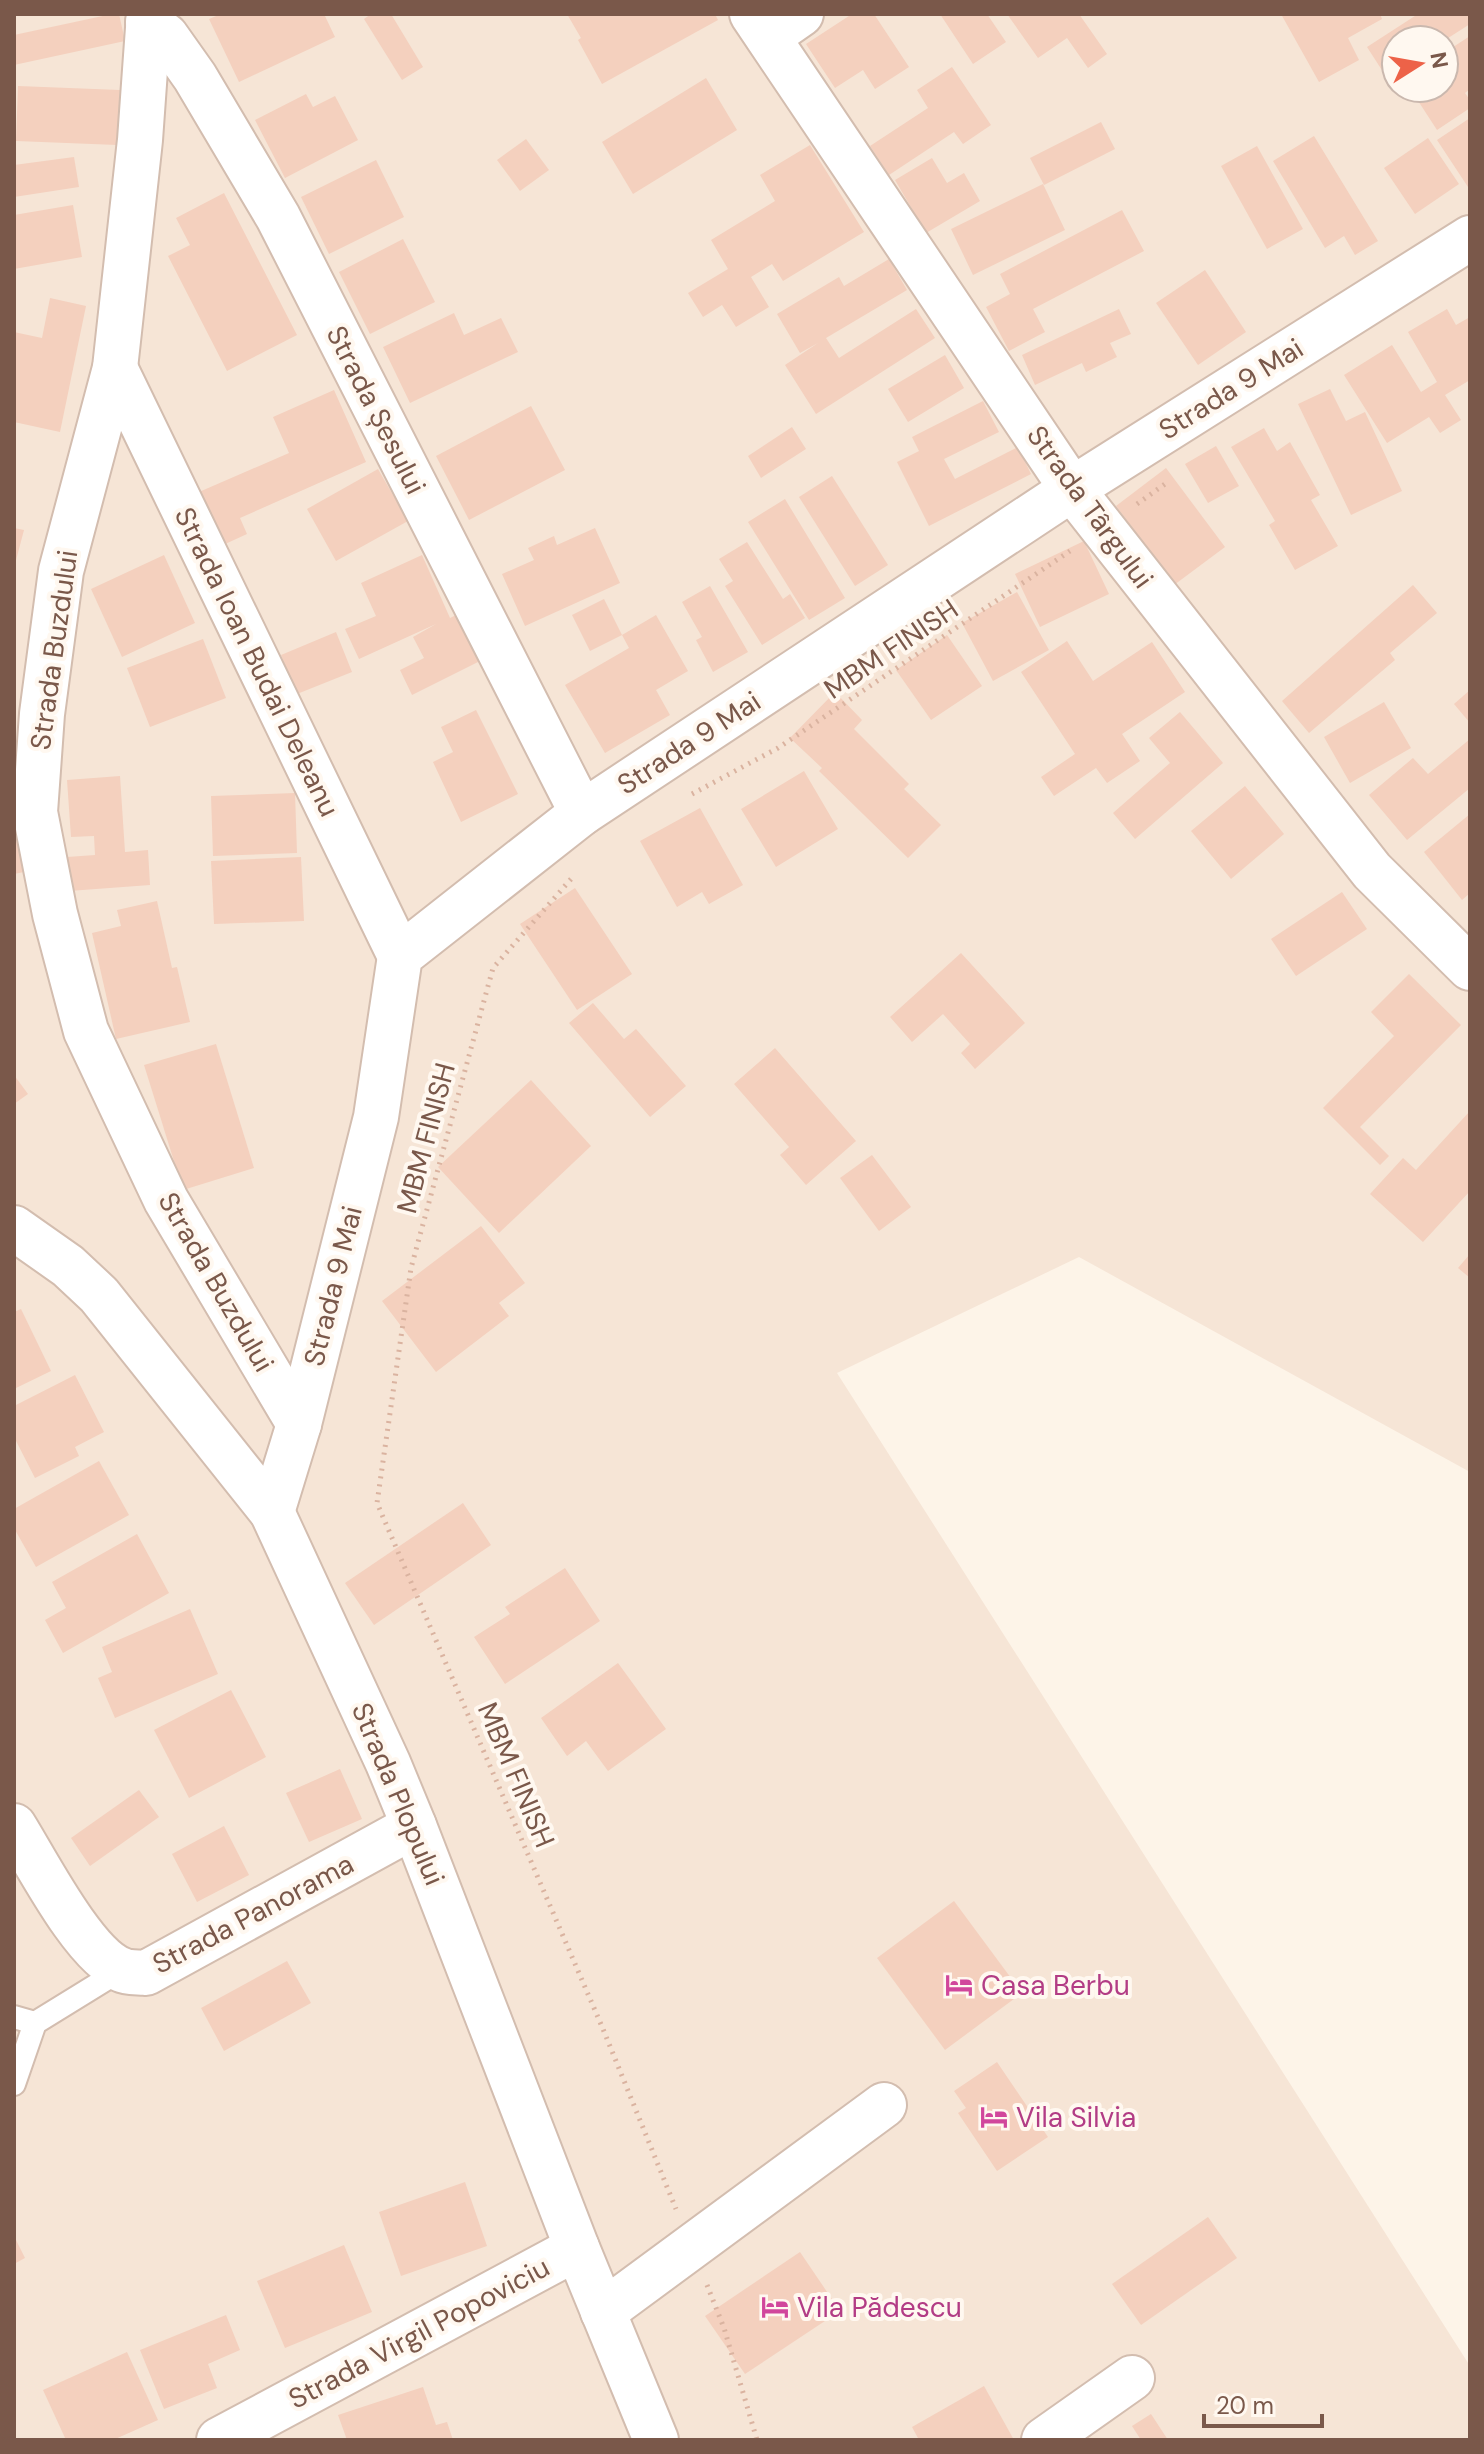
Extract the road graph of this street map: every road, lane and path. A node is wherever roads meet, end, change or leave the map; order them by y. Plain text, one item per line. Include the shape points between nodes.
1 (149, 18) edge
2 (774, 22) edge
3 (1470, 238) edge
4 (115, 368) junction
5 (1177, 475) dead end
6 (1072, 489) junction
7 (1127, 511) dead end
8 (1077, 546) dead end
9 (683, 799) dead end
10 (582, 813) junction
11 (573, 876) dead end
12 (400, 956) junction
13 (1470, 968) edge
14 (14, 1228) edge
15 (299, 1424) junction
16 (272, 1512) junction
17 (14, 1826) edge
18 (414, 1826) junction
19 (121, 1970) junction
20 (24, 2020) edge
21 (14, 2084) edge
22 (884, 2105) dead end
23 (678, 2214) dead end
24 (577, 2248) junction
25 (701, 2271) dead end
26 (603, 2312) junction
27 (1132, 2378) dead end
28 (219, 2440) edge
29 (656, 2440) edge
30 (757, 2440) edge
31 (1044, 2440) edge

1 - 4 street, Strada Buzdului
1 - 10 street, Strada Șesului via 195,77 278,217
2 - 6 street, Strada Târgului
3 - 6 street, Strada 9 Mai
4 - 12 street, Strada Ioan Budai Deleanu
4 - 15 street, Strada Buzdului via 61,571 35,812 86,1031 166,1200
5 - 7 path
6 - 10 street, Strada 9 Mai
6 - 13 street, Strada Târgului via 1372,871
8 - 9 path, MBM FINISH via 778,748
10 - 12 street, Strada 9 Mai
11 - 23 path, MBM FINISH via 493,968 411,1268 377,1503
12 - 15 street, Strada 9 Mai via 376,1117
14 - 16 street, Strada Plopului via 99,1295
15 - 16 street, Strada 9 Mai
16 - 18 street, Strada Plopului
17 - 19 street, Strada Panorama via 75,1924 97,1952
18 - 19 street, Strada Panorama via 169,1962 146,1973
18 - 24 street, Strada Plopului
19 - 20 lane
20 - 21 lane
22 - 26 street
24 - 26 street, Strada Plopului
24 - 28 street, Strada Virgil Popoviciu
25 - 30 path
26 - 29 street, Strada Plopului
27 - 31 street

